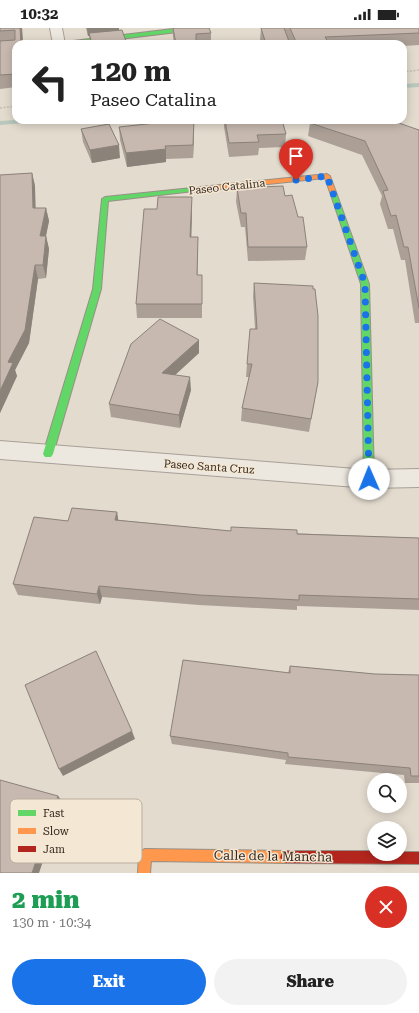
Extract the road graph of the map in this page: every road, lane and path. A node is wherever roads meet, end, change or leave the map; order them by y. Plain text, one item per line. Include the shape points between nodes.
1 (56, 28) edge
2 (194, 28) edge
3 (58, 40) edge
4 (97, 40) edge
5 (419, 70) edge
6 (407, 72) edge
7 (12, 106) edge
8 (0, 108) edge
9 (0, 450) edge
10 (48, 454) junction
11 (419, 478) edge
12 (369, 479) junction
13 (419, 858) edge
14 (144, 873) edge

1 - 3 street
2 - 4 street
5 - 6 path
7 - 8 path
9 - 10 street, Paseo Santa Cruz
10 - 12 street, Paseo Santa Cruz
10 - 12 street, Paseo Catalina via 97,289 105,199 327,176 365,284
11 - 12 street, Paseo Santa Cruz
13 - 14 street, Calle de la Mancha via 145,855

